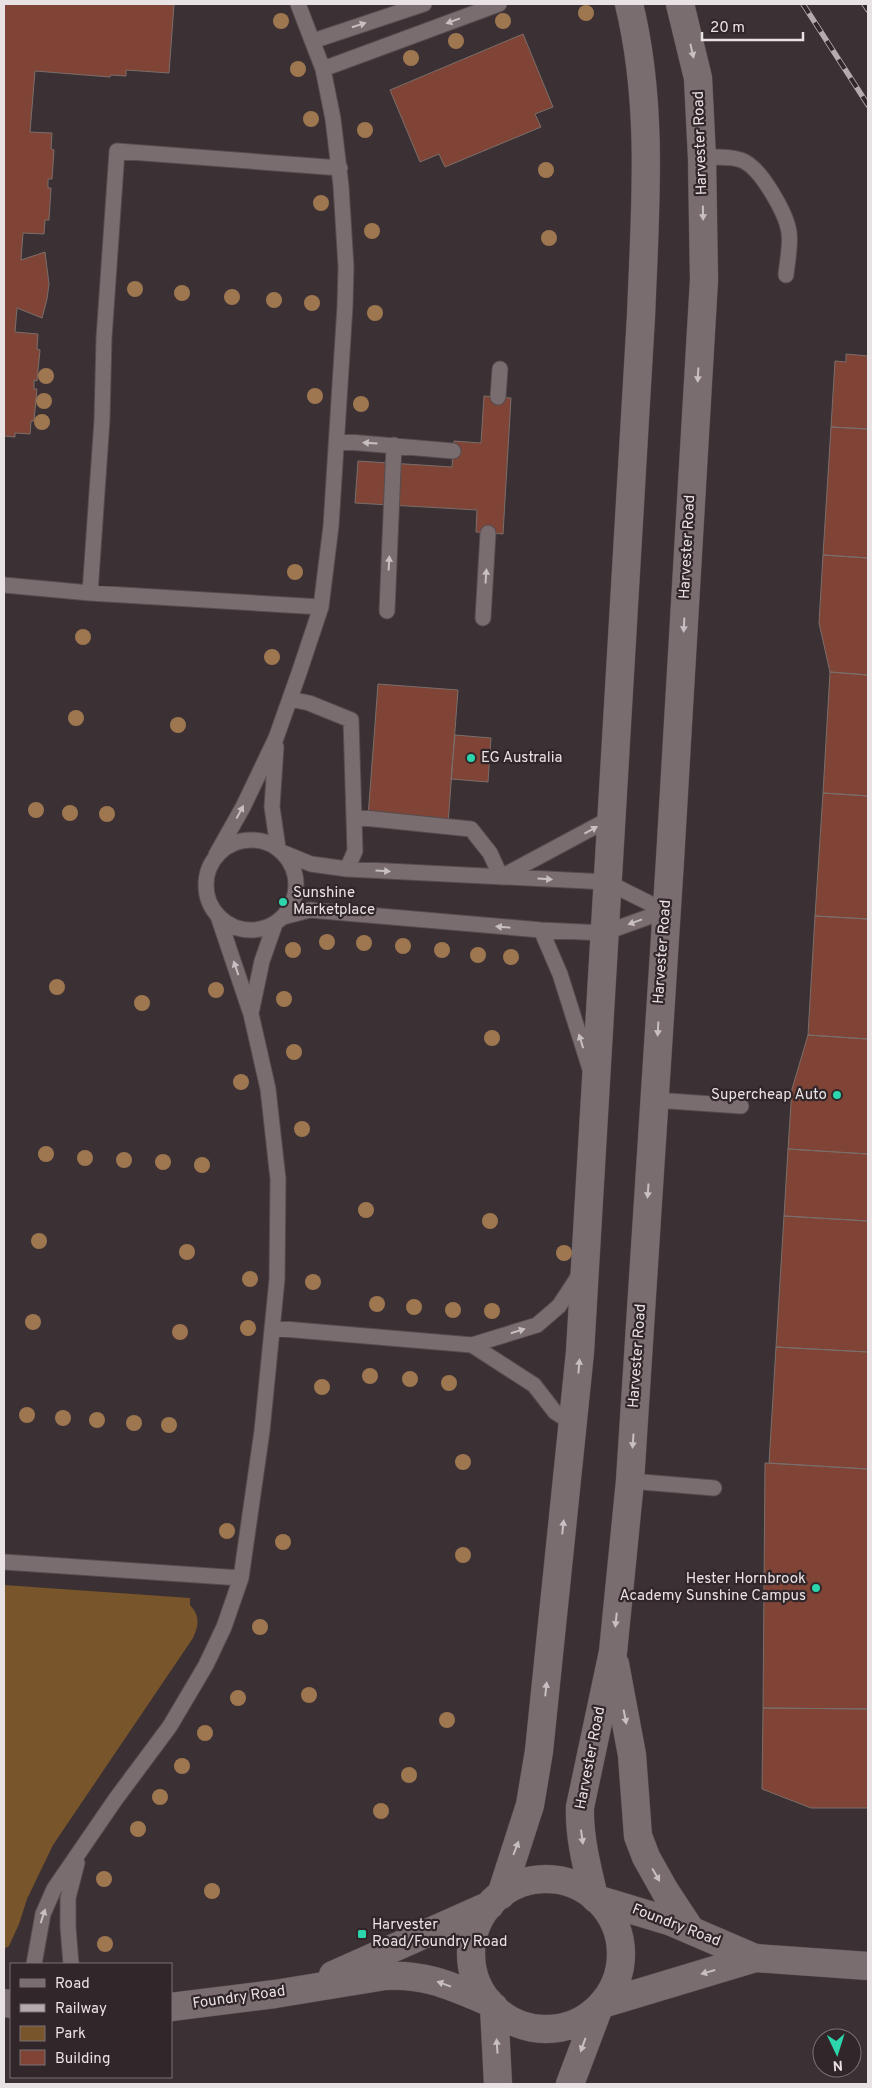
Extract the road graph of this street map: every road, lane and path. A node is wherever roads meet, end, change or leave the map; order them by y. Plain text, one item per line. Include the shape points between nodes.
1 (298, 4) edge
2 (424, 4) edge
3 (499, 4) edge
4 (680, 4) edge
5 (626, 10) edge
6 (313, 41) junction
7 (323, 69) junction
8 (702, 158) junction
9 (340, 168) junction
10 (786, 275) dead end
11 (500, 369) dead end
12 (498, 397) dead end
13 (337, 441) junction
14 (394, 445) junction
15 (453, 451) dead end
16 (488, 533) dead end
17 (4, 585) edge
18 (90, 593) junction
19 (321, 607) junction
20 (387, 612) dead end
21 (483, 618) dead end
22 (290, 699) junction
23 (276, 738) junction
24 (354, 817) junction
25 (611, 818) junction
26 (281, 851) junction
27 (216, 855) junction
28 (347, 869) junction
29 (501, 877) junction
30 (607, 882) junction
31 (665, 911) junction
32 (218, 916) junction
33 (279, 921) junction
34 (541, 930) junction
35 (604, 933) junction
36 (251, 1014) junction
37 (595, 1087) junction
38 (654, 1100) junction
39 (741, 1106) dead end
40 (585, 1265) junction
41 (272, 1328) junction
42 (472, 1345) junction
43 (574, 1424) junction
44 (630, 1481) junction
45 (714, 1488) dead end
46 (4, 1562) edge
47 (241, 1578) junction
48 (613, 1652) junction
49 (79, 1854) junction
50 (595, 1898) junction
51 (496, 1900) junction
52 (690, 1929) junction
53 (755, 1958) junction
54 (34, 1963) edge
55 (71, 1963) edge
56 (868, 1966) edge
57 (307, 1987) junction
58 (491, 2004) junction
59 (601, 2006) junction
60 (172, 2007) edge
61 (498, 2084) edge
62 (570, 2084) edge

1 - 6 lane
6 -> 2 lane
3 -> 7 lane
4 -> 8 street, Harvester Road via 698,78
5 - 25 street via 643,88 646,194
6 - 7 lane
7 - 9 lane
8 - 10 lane via 741,160 758,172 782,212 789,232
8 -> 31 street, Harvester Road via 704,280
9 - 13 lane via 346,277
9 - 18 lane via 117,151
11 - 12 lane
14 -> 13 lane
13 - 19 lane
14 - 15 lane
20 -> 14 lane
21 -> 16 lane
17 - 18 lane
18 - 19 lane
19 - 22 lane
22 - 23 lane
22 - 24 lane via 351,720
23 - 26 lane via 272,807
27 -> 23 lane
24 - 28 lane via 355,851
24 - 29 lane via 471,829 490,853
29 -> 25 lane
25 - 30 street
26 - 27 lane via 266,842 252,839 233,844
26 - 28 lane via 311,864
26 - 33 lane via 292,865 296,892 292,906
27 - 32 lane via 209,866 206,893
28 -> 29 lane
29 -> 30 lane
30 - 31 lane
30 - 35 street
31 -> 35 lane
31 -> 38 street, Harvester Road
32 - 33 lane via 245,930 260,929
36 -> 32 lane
34 -> 33 lane via 310,910
33 - 36 lane via 262,961
34 - 35 lane
37 -> 34 lane via 560,974
35 - 37 street
36 - 41 lane via 268,1089 278,1179 277,1279
37 - 40 street
38 - 39 lane
38 -> 44 street, Harvester Road
42 -> 40 lane via 537,1325 566,1297
43 -> 40 street
41 - 42 lane
41 - 47 lane via 262,1431
42 - 43 lane via 534,1385 555,1412
51 -> 43 street via 524,1827 535,1779
44 - 45 lane
44 -> 48 street, Harvester Road
46 - 47 lane
47 - 49 lane via 224,1627 206,1665 170,1726
48 -> 50 street, Harvester Road via 580,1807 584,1854
48 -> 52 street via 632,1755 638,1836 650,1865
54 -> 49 lane via 43,1914 54,1889
49 - 55 lane via 68,1898
50 - 51 street via 582,1888 555,1880 527,1882
50 - 52 street, Foundry Road
50 - 59 street via 612,1917 621,1951 615,1985
51 - 57 street, Foundry Road
51 - 58 street via 476,1928 472,1953 476,1979
52 - 53 street, Foundry Road
53 - 56 street, Foundry Road
53 -> 59 street, Foundry Road
58 -> 57 street, Foundry Road via 414,1976 385,1976
57 - 60 street, Foundry Road
58 - 59 street via 515,2022 540,2029 566,2026
61 -> 58 street
59 -> 62 street

